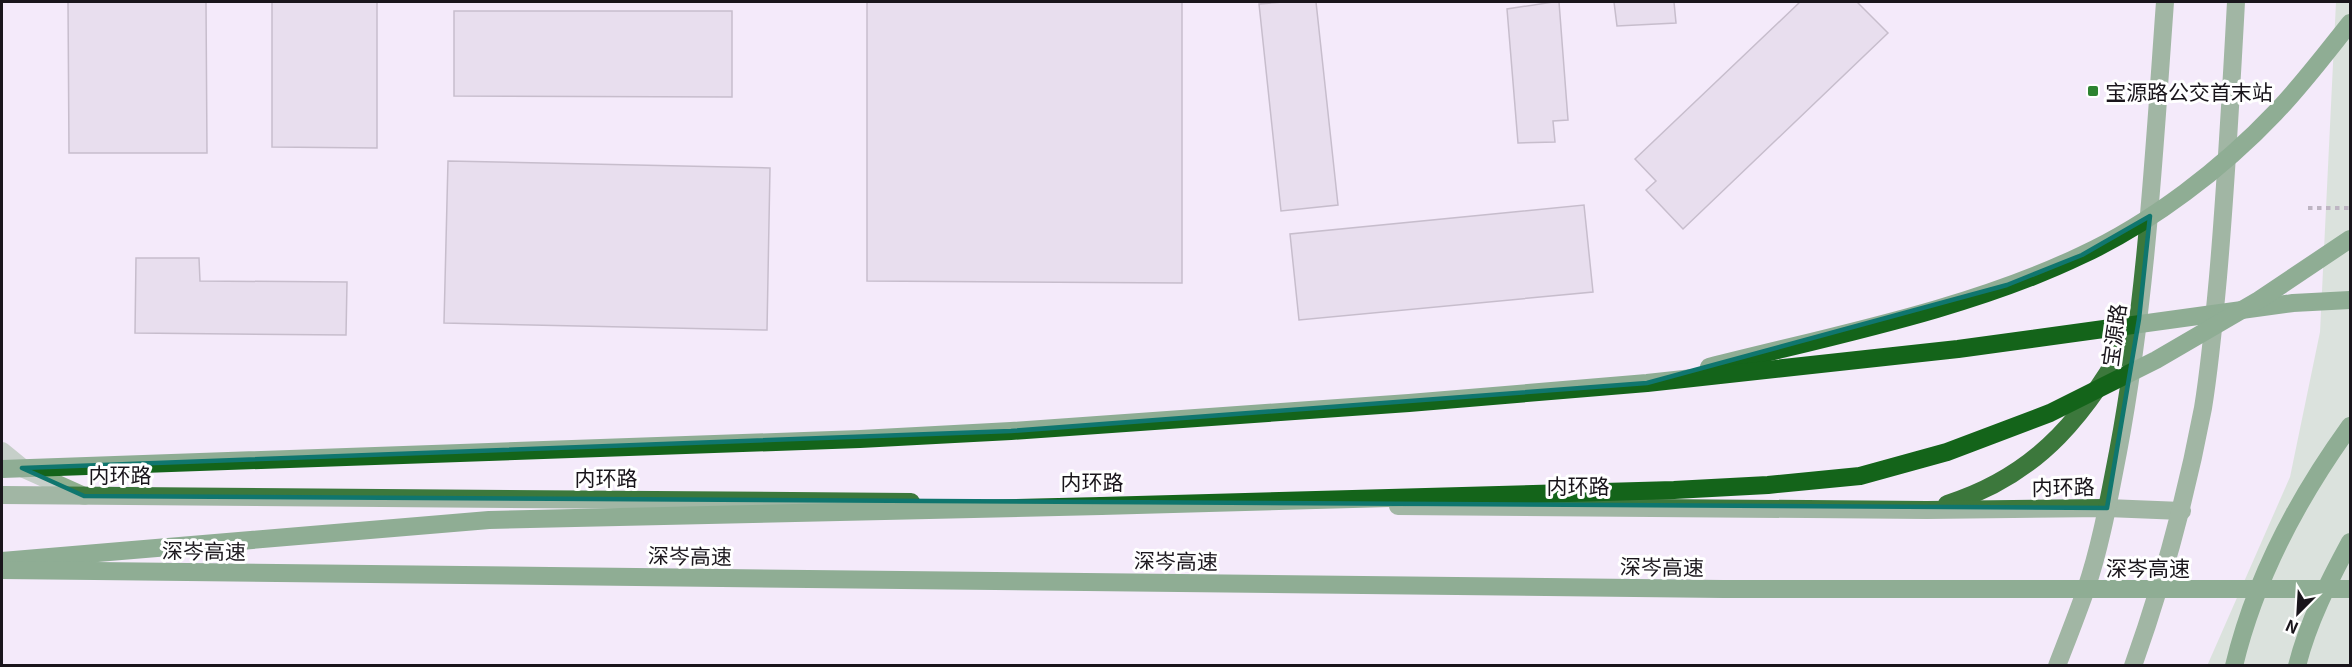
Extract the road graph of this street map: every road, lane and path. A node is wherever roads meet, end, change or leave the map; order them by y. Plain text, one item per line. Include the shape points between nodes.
1 (2164, 2) edge
2 (2236, 2) edge
3 (2350, 23) edge
4 (2308, 208) dead end
5 (2350, 208) edge
6 (2350, 239) edge
7 (2350, 300) edge
8 (2139, 319) junction
9 (1647, 383) junction
10 (2350, 426) edge
11 (2, 451) edge
12 (2, 469) edge
13 (2, 495) edge
14 (84, 496) junction
15 (2107, 508) junction
16 (1928, 510) junction
17 (2182, 511) junction
18 (2350, 542) edge
19 (2, 561) edge
20 (2, 570) edge
21 (2350, 589) edge
22 (2057, 666) edge
23 (2133, 666) edge
24 (2234, 666) edge
25 (2297, 666) edge

1 - 8 main road, 宝源路 via 2153,187
2 - 17 main road via 2213,332
3 - 9 highway, bridge via 2275,114 2235,150 2133,227 2082,255 1927,311
4 - 5 path
6 - 19 highway, bridge via 2259,300 2177,348 2050,413 1947,452 1860,476 1674,490 489,520
7 - 9 highway, bridge via 2292,303 1958,349
8 - 15 main road, 宝源路
8 - 16 main road via 2107,376 2044,451 2007,478 1969,497
9 - 12 highway, bridge via 1011,431
10 - 24 highway via 2285,529 2250,611
11 - 14 street via 24,469
13 - 14 main road, 内环路
14 - 16 main road, 内环路
15 - 16 main road, 内环路
15 - 17 main road, 内环路
15 - 22 main road, 宝源路 via 2086,588
17 - 23 main road
18 - 25 highway via 2327,585
20 - 21 highway, 深岑高速, bridge via 1723,589

